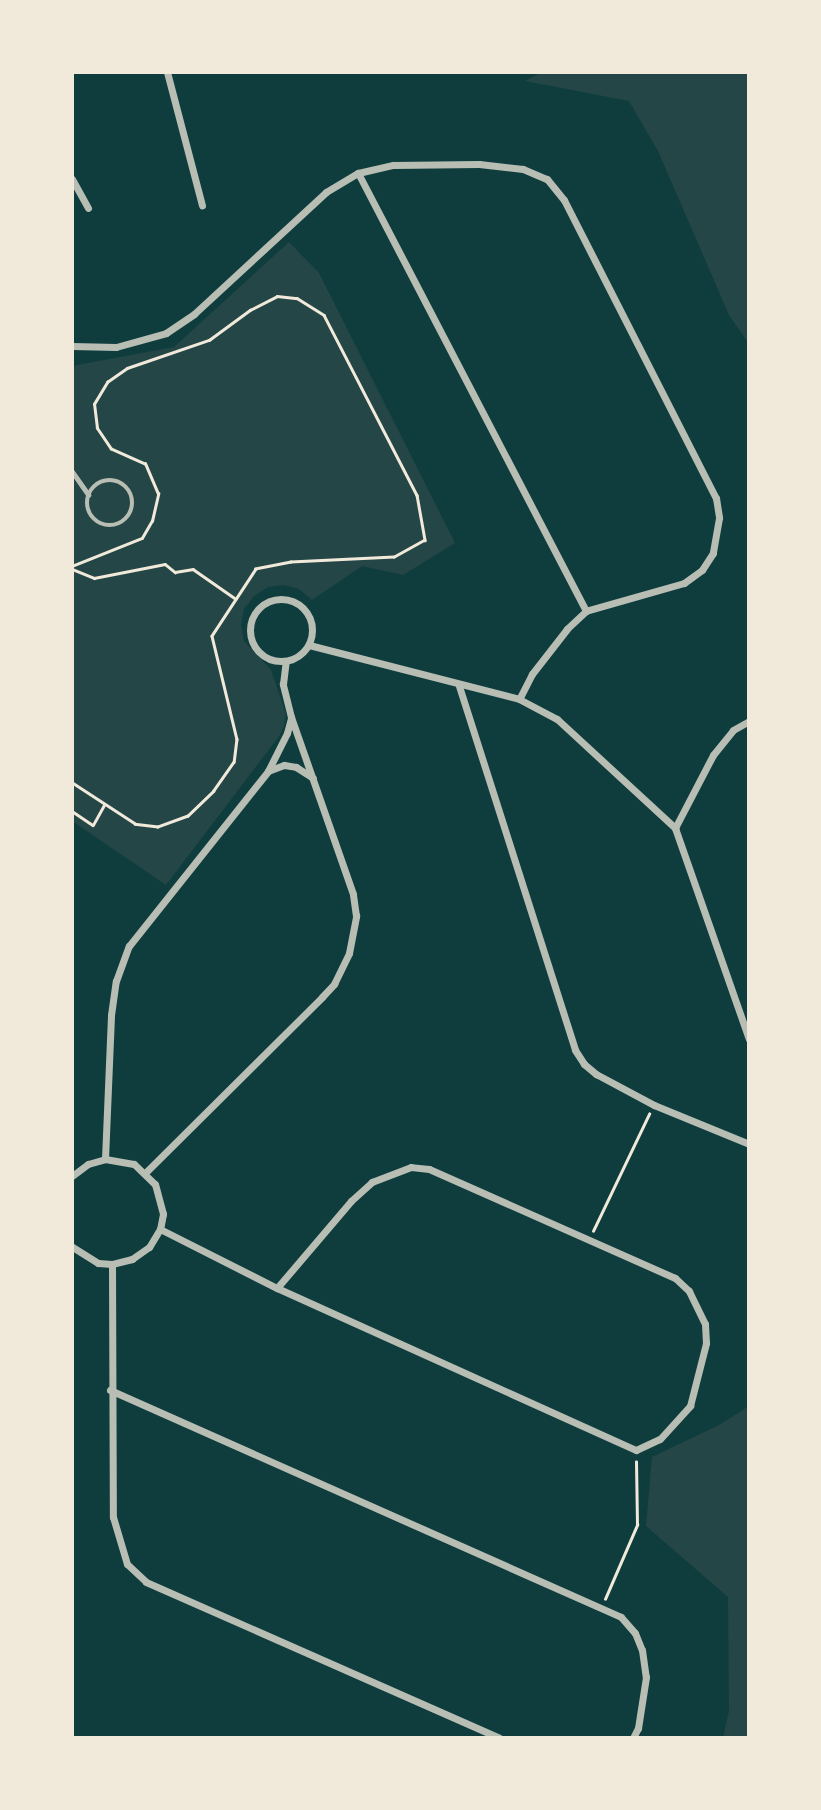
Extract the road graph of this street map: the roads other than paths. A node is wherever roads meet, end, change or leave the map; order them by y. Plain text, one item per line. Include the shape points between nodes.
1 (167, 72) edge
2 (358, 173) junction
3 (72, 179) edge
4 (202, 205) dead end
5 (88, 208) dead end
6 (72, 346) edge
7 (72, 471) edge
8 (89, 495) junction
9 (586, 611) junction
10 (309, 645) junction
11 (286, 661) junction
12 (459, 686) junction
13 (519, 699) junction
14 (291, 717) junction
15 (749, 721) edge
16 (268, 771) junction
17 (313, 778) junction
18 (675, 828) junction
19 (749, 1039) edge
20 (749, 1144) edge
21 (105, 1159) junction
22 (146, 1172) junction
23 (72, 1175) edge
24 (160, 1229) junction
25 (72, 1247) edge
26 (112, 1264) junction
27 (277, 1288) junction
28 (110, 1390) junction
29 (499, 1738) edge
30 (632, 1738) edge

1 - 4 street
2 - 6 street via 326,192 194,314 166,333 116,346
2 - 9 street
2 - 9 street via 393,165 480,164 523,169 547,179 564,200 716,498 719,518 713,553 702,570 684,583
3 - 5 street
7 - 8 lane
8 - 8 lane via 91,515 104,524 120,523 131,513 133,497 118,481 98,484
9 - 13 street via 532,674
10 - 11 street
10 - 11 street via 311,620 295,601 282,598 258,608 250,632 253,645 273,660
10 - 12 street
11 - 14 street via 283,684
12 - 13 street
12 - 20 street via 575,1051 596,1074 653,1105
13 - 18 street via 557,719
14 - 16 street
14 - 17 street
15 - 18 street via 733,730 713,755
16 - 17 street via 296,766
16 - 21 street via 129,946 116,981 111,1015
17 - 22 street via 353,894 354,934 346,961 323,997
18 - 19 street
21 - 22 street via 134,1164
21 - 23 street
22 - 24 street via 161,1199
24 - 26 street via 141,1253
24 - 27 street
25 - 26 street via 84,1257
26 - 28 street
27 - 27 street via 351,1200 372,1182 411,1167 429,1169 675,1278 689,1291 705,1324 706,1343 690,1405 660,1439 636,1450
28 - 29 street via 113,1517 127,1564 146,1582
28 - 30 street via 621,1617 635,1633 646,1677 638,1728

